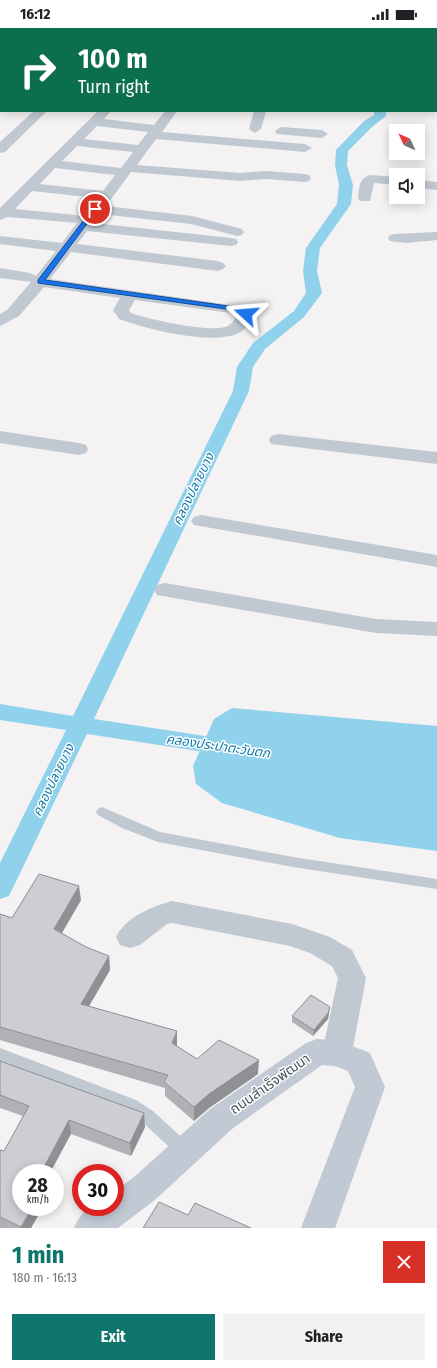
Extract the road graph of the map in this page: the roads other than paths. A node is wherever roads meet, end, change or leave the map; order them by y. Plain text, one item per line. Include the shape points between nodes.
1 (40, 112) edge
2 (104, 112) edge
3 (169, 112) edge
4 (260, 112) edge
5 (93, 122) junction
6 (241, 128) dead end
7 (255, 129) junction
8 (154, 132) junction
9 (322, 134) dead end
10 (74, 142) junction
11 (305, 148) dead end
12 (0, 149) edge
13 (137, 149) dead end
14 (52, 164) junction
15 (123, 169) junction
16 (304, 178) dead end
17 (389, 180) edge
18 (425, 185) edge
19 (437, 186) edge
20 (30, 187) junction
21 (98, 194) dead end
22 (364, 198) dead end
23 (95, 209) junction
24 (2, 214) edge
25 (79, 223) junction
26 (437, 236) edge
27 (395, 238) dead end
28 (0, 240) edge
29 (64, 247) junction
30 (218, 266) dead end
31 (0, 274) edge
32 (35, 280) junction
33 (130, 294) junction
34 (1, 312) edge
35 (0, 437) edge
36 (278, 440) dead end
37 (78, 449) dead end
38 (437, 458) edge
39 (201, 521) dead end
40 (437, 561) edge
41 (165, 590) dead end
42 (437, 629) edge
43 (102, 812) dead end
44 (437, 884) edge
45 (130, 937) dead end
46 (336, 1053) junction
47 (0, 1055) edge
48 (185, 1152) junction
49 (91, 1228) edge
50 (318, 1228) edge

1 - 12 street
2 - 5 street
3 - 8 street
4 - 7 street
5 - 8 street
5 - 10 street
6 - 7 street
7 - 9 street
8 - 11 street
8 - 15 street
10 - 13 street
10 - 14 street
14 - 15 street
14 - 20 street
15 - 16 street via 240,177 266,175
15 - 23 street
17 - 22 street via 370,179
18 - 19 street
20 - 21 street
20 - 24 street
23 - 25 street
23 - 25 street via 192,220 237,238
24 - 25 street
25 - 29 street
26 - 27 street via 408,240
28 - 29 street
29 - 30 street
29 - 32 street
31 - 32 street
32 - 33 street
32 - 34 street via 13,313
33 - 33 street via 121,310 125,316 158,325 224,332 239,325 246,314 242,310
35 - 37 street
36 - 38 street
39 - 40 street
41 - 42 street via 376,626
43 - 44 lane via 126,825 158,837 293,862
45 - 46 street via 158,916 172,912 292,935 320,945 342,958 352,978
46 - 48 street, ถนนสำเร็จพัฒนา via 317,1052 222,1119
46 - 50 street, ถนนสำเร็จพัฒนา via 359,1062 370,1087
47 - 48 lane via 131,1105 147,1116
48 - 49 street, ถนนสำเร็จพัฒนา via 145,1188

